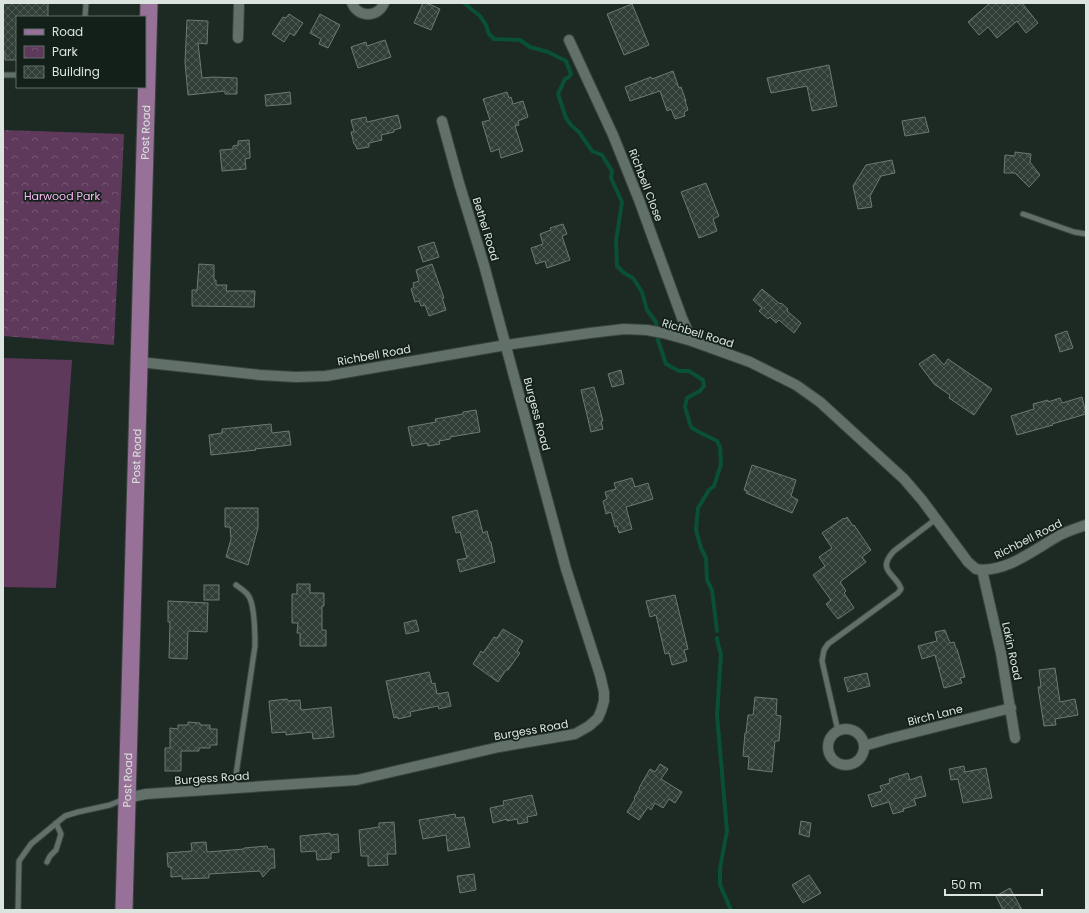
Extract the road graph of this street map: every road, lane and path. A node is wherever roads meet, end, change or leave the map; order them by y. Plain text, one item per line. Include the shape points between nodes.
1 (86, 3) edge
2 (149, 3) edge
3 (239, 3) edge
4 (352, 3) edge
5 (384, 3) edge
6 (85, 16) edge
7 (238, 38) dead end
8 (570, 40) dead end
9 (3, 74) edge
10 (16, 75) edge
11 (442, 121) dead end
12 (1024, 214) dead end
13 (1086, 234) edge
14 (692, 342) junction
15 (506, 345) junction
16 (139, 362) junction
17 (936, 519) junction
18 (1086, 525) edge
19 (982, 570) junction
20 (236, 585) dead end
21 (1011, 708) junction
22 (838, 731) junction
23 (1015, 738) dead end
24 (864, 746) junction
25 (234, 788) junction
26 (127, 798) junction
27 (56, 823) junction
28 (47, 862) dead end
29 (18, 910) edge
30 (124, 910) edge

1 - 6 lane
2 - 16 main road, Post Road
3 - 7 street
4 - 5 street via 356,10 369,15 379,11
8 - 14 street, Richbell Close via 613,134
9 - 10 lane
11 - 15 street, Bethel Road
12 - 13 lane
14 - 15 street, Richbell Road via 647,330 624,330
14 - 17 street, Richbell Road via 768,370 820,402 904,478
15 - 16 street, Richbell Road via 326,376 296,377
15 - 25 street, Burgess Road via 566,570 600,675 604,701 598,718 575,734 499,747 364,779
16 - 26 main road, Post Road
17 - 19 street, Richbell Road via 968,562 976,569
17 - 22 lane via 889,556 888,573 900,585 898,593 828,644 824,650 822,661
18 - 19 street, Richbell Road via 1062,534 1001,567
19 - 21 street, Lakin Road
20 - 25 lane via 250,598 255,646
21 - 23 street, Lakin Road
21 - 24 street, Birch Lane
22 - 24 street via 856,731 862,737
22 - 24 street via 829,741 828,747 833,759 838,762 849,764 860,759
25 - 26 street, Burgess Road via 146,794
26 - 27 lane via 65,816
26 - 30 main road, Post Road
27 - 28 lane via 61,834 56,850
27 - 29 lane via 31,844 19,861

